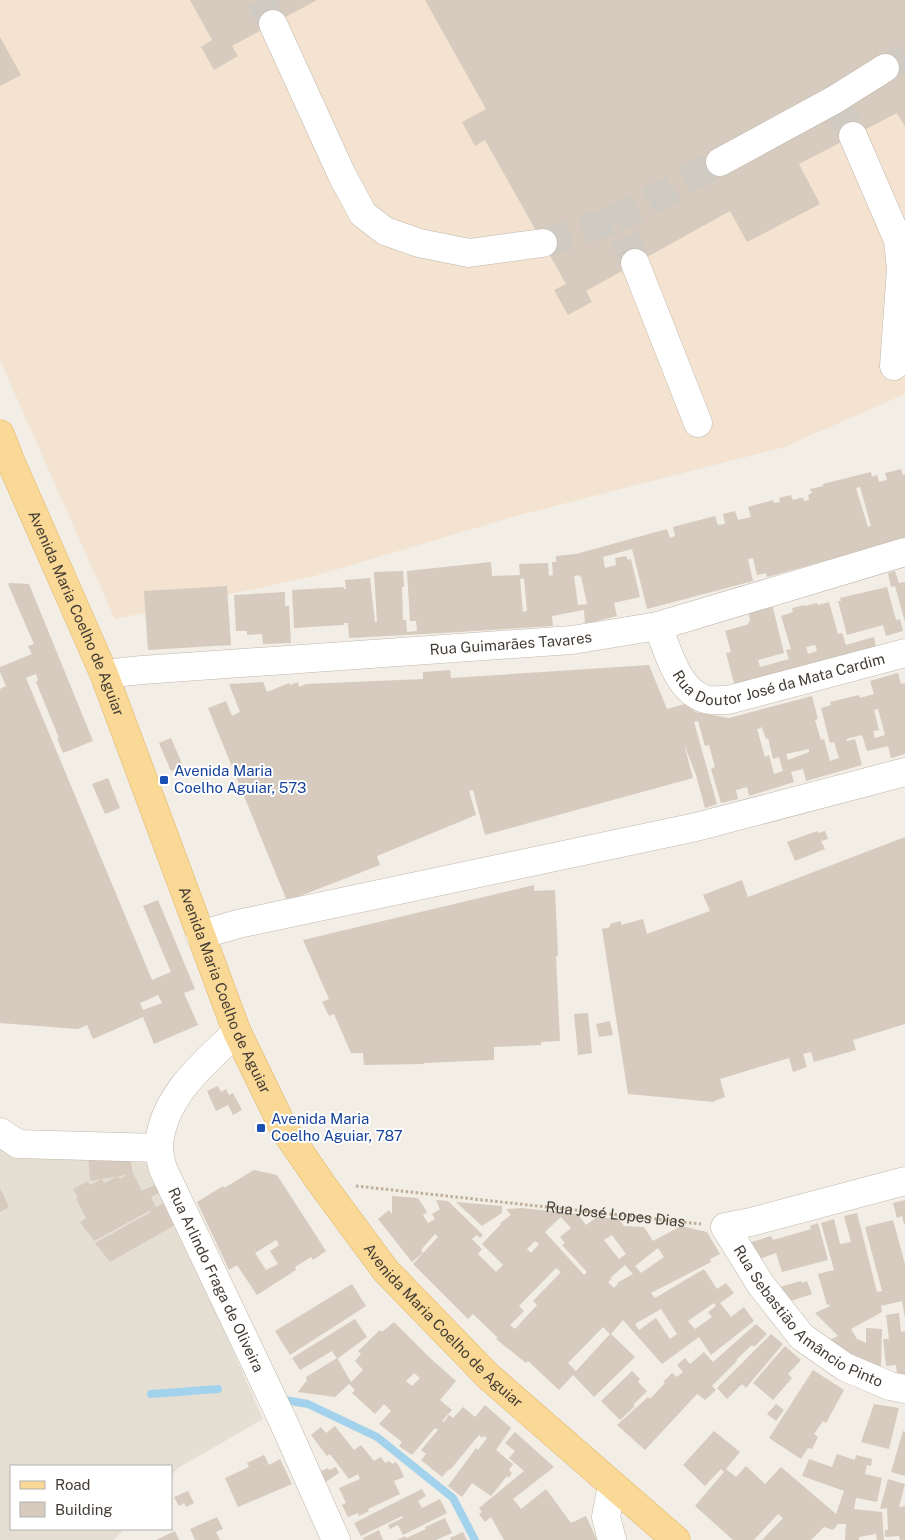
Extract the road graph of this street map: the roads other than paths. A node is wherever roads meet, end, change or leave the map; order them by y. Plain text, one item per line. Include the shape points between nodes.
1 (274, 24) tunnel mouth
2 (885, 68) tunnel mouth
3 (853, 136) tunnel mouth
4 (720, 162) tunnel mouth
5 (543, 243) tunnel mouth
6 (635, 263) tunnel mouth
7 (903, 273) edge
8 (894, 366) dead end
9 (698, 422) dead end
10 (0, 434) edge
11 (5, 453) edge
12 (905, 552) edge
13 (658, 626) junction
14 (905, 653) edge
15 (104, 674) junction
16 (905, 772) edge
17 (200, 935) junction
18 (237, 1032) junction
19 (0, 1132) edge
20 (159, 1148) junction
21 (905, 1181) edge
22 (905, 1389) edge
23 (612, 1485) junction
24 (336, 1540) edge
25 (612, 1540) edge
26 (676, 1540) edge

1 - 5 street via 342,176 363,214 385,232 418,243 469,253
2 - 4 street via 834,100
3 - 7 street via 898,240
6 - 9 street
7 - 8 street
10 - 11 main road, Avenida Maria Coelho de Aguiar
11 - 15 main road, Avenida Maria Coelho de Aguiar
12 - 13 street, Rua Guimarães Tavares
13 - 14 street, Rua Doutor José da Mata Cardim via 676,672 691,692 706,700 728,700
13 - 15 street, Rua Guimarães Tavares via 572,640
15 - 17 main road, Avenida Maria Coelho de Aguiar
16 - 17 street via 696,827 238,924
17 - 18 main road, Avenida Maria Coelho de Aguiar
18 - 20 street, Rua Arlindo Fraga de Oliveira via 182,1088 167,1111
18 - 23 main road, Avenida Maria Coelho de Aguiar via 284,1129 386,1271 490,1377
19 - 20 street via 18,1144
20 - 24 street, Rua Arlindo Fraga de Oliveira via 162,1169
21 - 22 street, Rua Sebastião Amâncio Pinto via 725,1227 761,1285 802,1337 845,1367
23 - 25 street via 606,1518
23 - 26 main road, Avenida Maria Coelho de Aguiar

